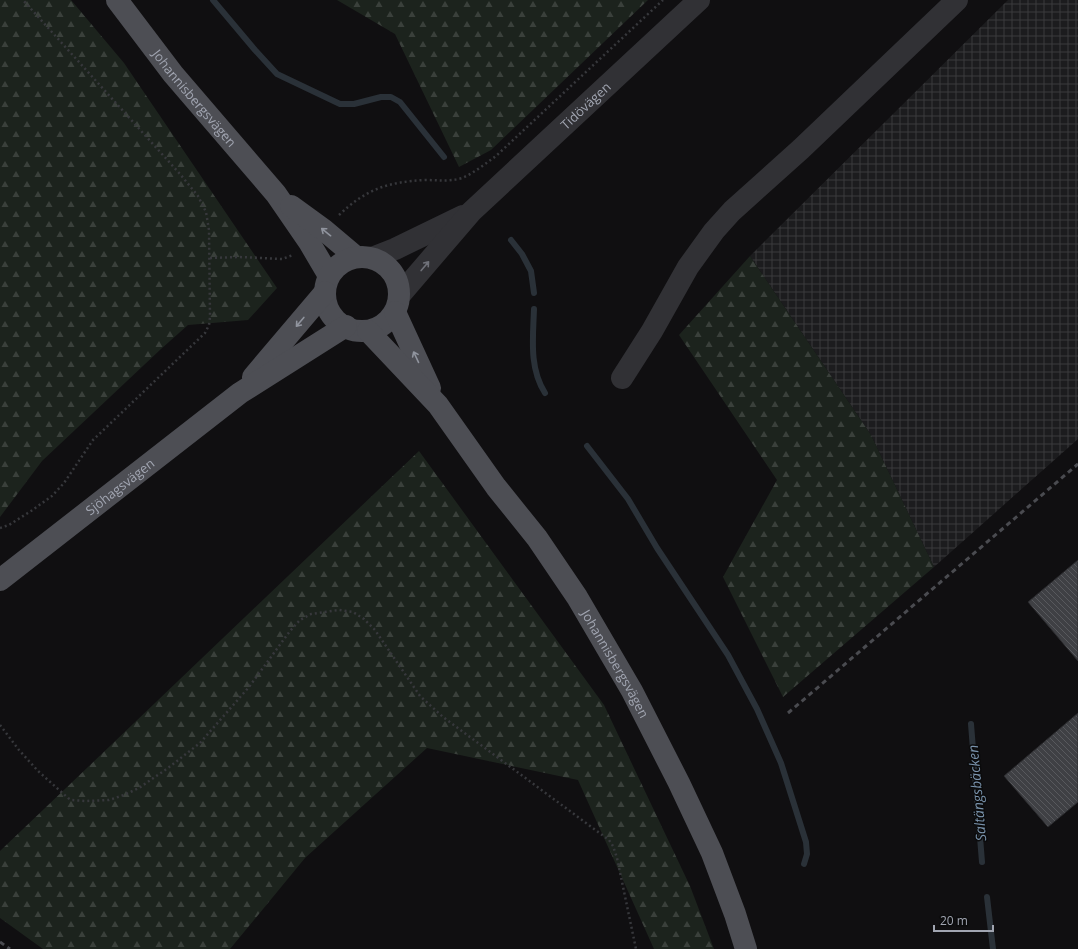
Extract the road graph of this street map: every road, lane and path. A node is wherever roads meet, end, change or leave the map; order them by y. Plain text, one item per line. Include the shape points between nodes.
1 (23, 0) edge
2 (116, 0) edge
3 (663, 0) edge
4 (699, 0) edge
5 (957, 0) edge
6 (471, 212) junction
7 (316, 236) junction
8 (210, 258) junction
9 (364, 258) junction
10 (327, 284) junction
11 (397, 304) junction
12 (346, 326) junction
13 (368, 331) junction
14 (622, 378) dead end
15 (240, 393) junction
16 (438, 405) junction
17 (0, 528) edge
18 (0, 580) edge
19 (0, 725) edge
20 (636, 949) edge
21 (746, 949) edge

1 - 8 path via 198,196 206,212 210,230
2 - 7 main road, Johannisbergsvägen via 173,74 276,194
3 - 7 path via 496,156 477,170 462,178 448,181 404,182 369,192 345,209
4 - 6 street, Tidövägen
5 - 14 street via 732,211 714,231 688,267
6 - 9 street, Tidövägen via 395,249
11 -> 6 street, Tidövägen
7 - 8 path via 296,254 282,259
9 -> 7 main road, Johannisbergsvägen
7 - 10 main road, Johannisbergsvägen
8 - 17 path via 210,317 205,333 93,440 64,483 52,496 10,525
9 - 10 main road via 340,263
9 - 11 main road via 387,266 396,279
10 - 12 main road via 327,308 337,322
10 -> 15 main road, Sjöhagsvägen
11 - 13 main road via 384,324
16 -> 11 main road, Johannisbergsvägen
12 - 13 main road via 352,330
12 - 15 main road, Sjöhagsvägen
13 - 16 main road, Johannisbergsvägen
15 - 18 main road, Sjöhagsvägen
16 - 21 main road, Johannisbergsvägen via 496,487 537,538 577,597 632,691 712,853
19 - 20 path via 38,771 68,798 86,801 109,800 139,788 200,743 249,687 300,620 311,614 339,610 353,612 376,630 420,696 443,718 609,840 617,858

